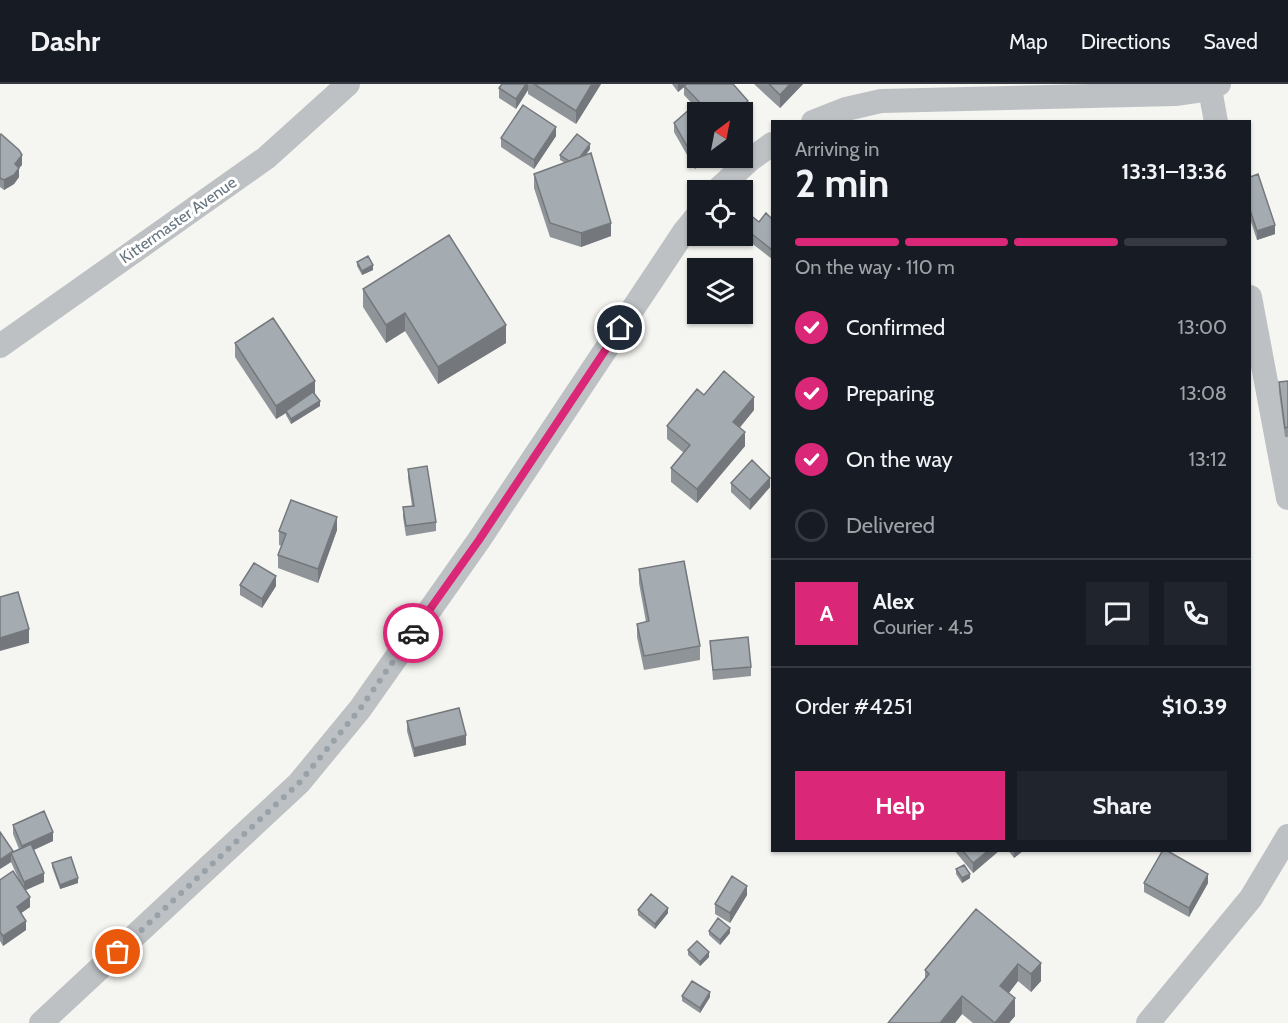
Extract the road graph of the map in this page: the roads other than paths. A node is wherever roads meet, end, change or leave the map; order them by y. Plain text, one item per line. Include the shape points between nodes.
1 (348, 84) edge
2 (1214, 86) edge
3 (818, 120) edge
4 (1216, 120) edge
5 (771, 145) edge
6 (728, 180) edge
7 (687, 229) edge
8 (1251, 302) edge
9 (0, 346) edge
10 (1288, 498) edge
11 (1288, 836) edge
12 (41, 1023) edge
13 (1148, 1023) edge

1 - 9 street, Kittermaster Avenue via 266,158
2 - 3 street via 1175,94 881,101
2 - 4 street
5 - 6 street
7 - 12 street via 479,540 360,709 299,783
8 - 10 street
11 - 13 street via 1251,898

